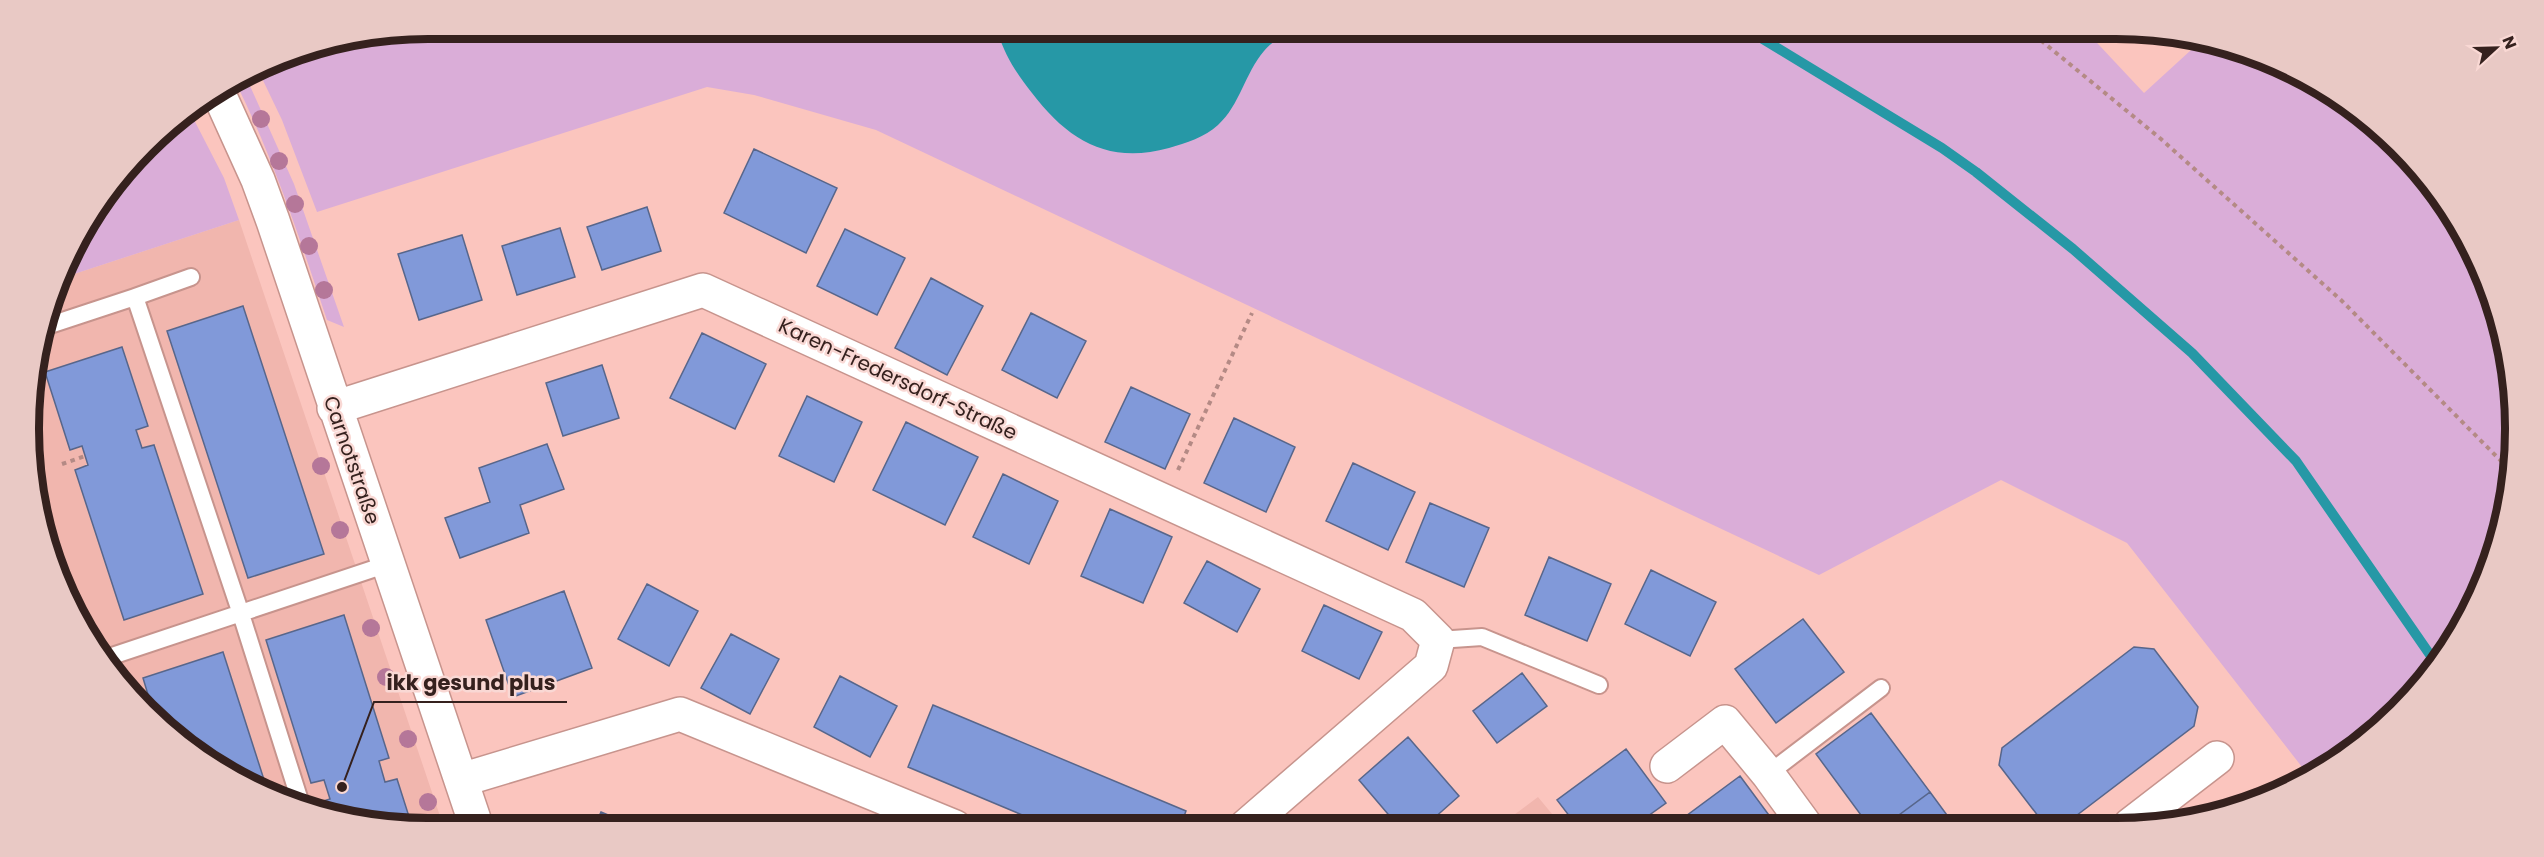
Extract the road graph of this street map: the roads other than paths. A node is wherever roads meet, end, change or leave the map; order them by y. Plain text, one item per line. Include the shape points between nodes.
1 (221, 99) edge
2 (191, 278) dead end
3 (135, 297) junction
4 (53, 324) edge
5 (334, 408) junction
6 (388, 564) junction
7 (241, 614) junction
8 (1438, 640) junction
9 (112, 656) edge
10 (1599, 685) dead end
11 (1881, 688) dead end
12 (2217, 758) dead end
13 (1667, 766) dead end
14 (1768, 774) junction
15 (461, 780) junction
16 (298, 795) edge
17 (2140, 817) edge
18 (474, 818) edge
19 (933, 818) edge
20 (1255, 818) edge
21 (1800, 818) edge

1 - 5 street, Carnotstraße via 258,180
2 - 3 lane
3 - 4 lane
3 - 7 lane
5 - 6 street, Carnotstraße
5 - 8 street, Karen-Fredersdorf-Straße via 703,290 1413,615
6 - 7 lane
6 - 15 street, Carnotstraße
7 - 9 lane
7 - 16 lane
8 - 10 lane via 1482,637
8 - 20 street via 1431,666
11 - 14 lane
12 - 17 street
13 - 14 street via 1725,722
14 - 21 street
15 - 18 street, Carnotstraße
15 - 19 street via 680,714

